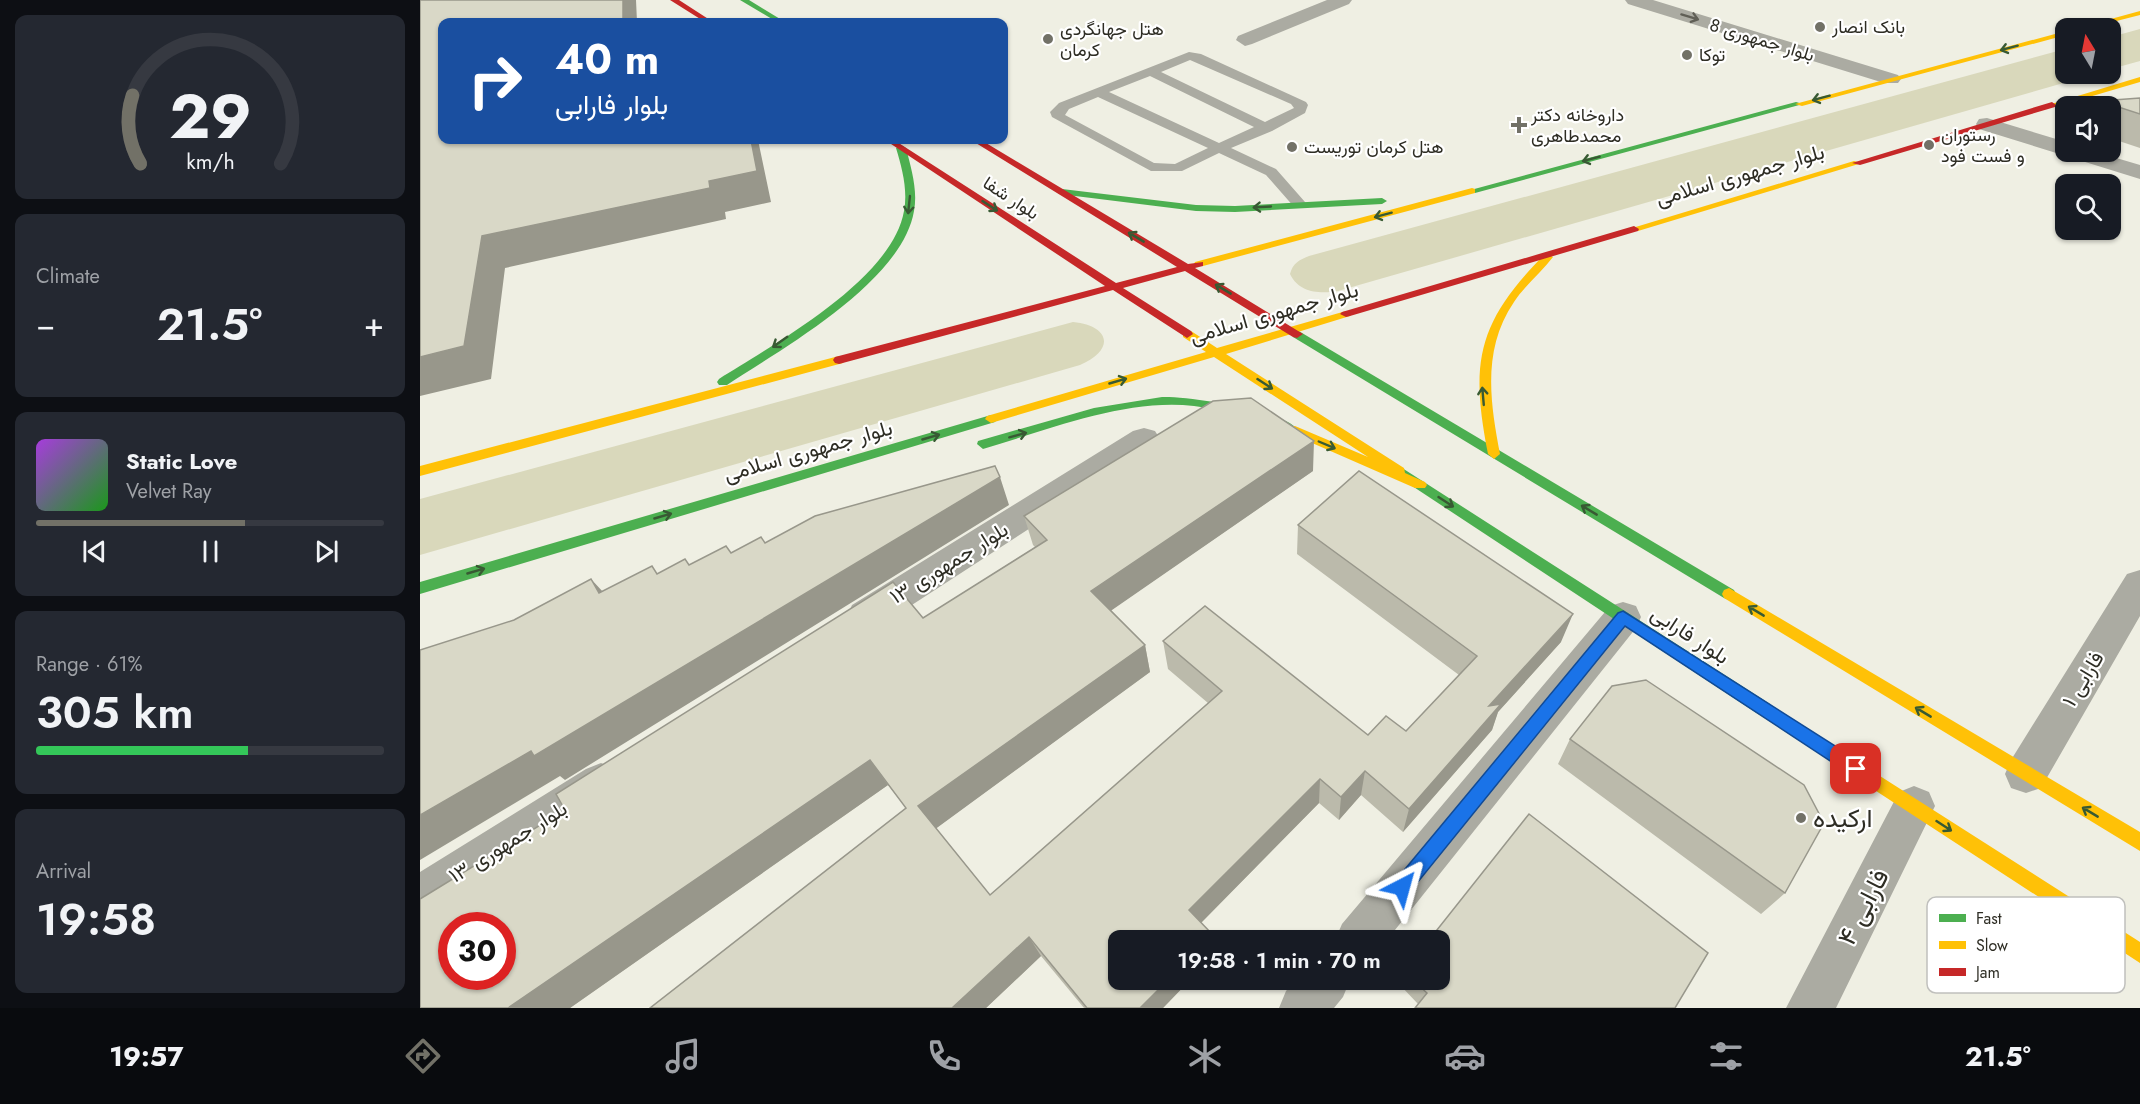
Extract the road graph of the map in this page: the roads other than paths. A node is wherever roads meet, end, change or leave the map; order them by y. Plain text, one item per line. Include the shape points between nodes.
1 (674, 0) edge
2 (744, 0) edge
3 (1343, 0) edge
4 (1634, 0) edge
5 (2140, 13) edge
6 (703, 18) edge
7 (774, 18) edge
8 (2121, 18) edge
9 (2055, 36) edge
10 (1245, 40) dead end
11 (1150, 71) junction
12 (2140, 79) edge
13 (1891, 80) junction
14 (1098, 92) junction
15 (1987, 124) junction
16 (1267, 128) junction
17 (895, 144) edge
18 (982, 144) edge
19 (2055, 146) edge
20 (901, 148) junction
21 (1219, 149) junction
22 (2107, 162) edge
23 (2140, 172) edge
24 (1062, 192) junction
25 (1447, 198) junction
26 (1300, 205) junction
27 (1553, 253) junction
28 (1186, 267) junction
29 (1114, 286) junction
30 (1291, 330) junction
31 (1216, 352) junction
32 (705, 395) junction
33 (1143, 440) dead end
34 (966, 447) dead end
35 (933, 451) dead end
36 (1494, 454) junction
37 (856, 458) junction
38 (420, 471) edge
39 (1420, 485) junction
40 (2140, 585) edge
41 (420, 588) edge
42 (1623, 617) junction
43 (832, 637) edge
44 (631, 764) edge
45 (2026, 774) junction
46 (1914, 806) junction
47 (2140, 842) edge
48 (2054, 897) edge
49 (420, 898) edge
50 (1366, 930) edge
51 (2125, 943) edge
52 (2140, 953) edge
53 (1318, 990) edge
54 (1303, 1008) edge
55 (1810, 1008) edge

1 - 6 main road
2 - 7 main road
3 - 10 street
4 -> 13 street, بلوار جمهوری 8
5 - 8 main road
9 -> 13 main road
11 - 14 lane
11 - 16 lane
11 - 16 lane via 1197,57 1301,105 1300,110
12 - 15 main road, بلوار جمهوری اسلامی
13 -> 25 main road
14 - 21 lane
14 - 21 lane via 1064,106 1057,112 1059,117 1163,170 1177,168
15 - 19 street
15 - 27 main road, بلوار جمهوری اسلامی
16 - 21 lane
17 - 20 main road, بلوار شفا
18 - 24 main road, بلوار شفا
20 -> 29 main road, بلوار شفا
20 -> 32 main road via 911,199 907,221 876,269 848,294
21 - 26 lane via 1271,172
22 - 23 street
26 -> 24 main road via 1196,208
28 -> 24 main road, بلوار شفا
25 - 26 main road
25 -> 28 main road
27 - 30 main road, بلوار جمهوری اسلامی
36 -> 27 main road via 1482,389 1490,334 1515,289
28 - 29 main road
30 -> 28 main road, بلوار شفا
29 - 31 main road, بلوار شفا
29 - 32 main road
30 - 31 main road, بلوار جمهوری اسلامی
30 - 36 main road
37 -> 31 main road, بلوار جمهوری اسلامی
31 -> 39 main road, بلوار فارابی
32 - 38 main road
33 - 43 street, بلوار جمهوری ۱۳
34 -> 39 main road via 1111,409 1164,401 1234,409 1271,420
35 - 37 main road
45 -> 36 main road
41 -> 37 main road, بلوار جمهوری اسلامی
39 -> 42 main road, بلوار فارابی
40 - 45 street, فارابی ۱
42 - 46 main road, بلوار فارابی
42 - 50 street
44 - 49 street, بلوار جمهوری ۱۳
47 -> 45 main road
46 -> 48 main road, بلوار فارابی
46 - 55 street, فارابی ۴
51 -> 52 main road, بلوار فارابی
53 - 54 street

